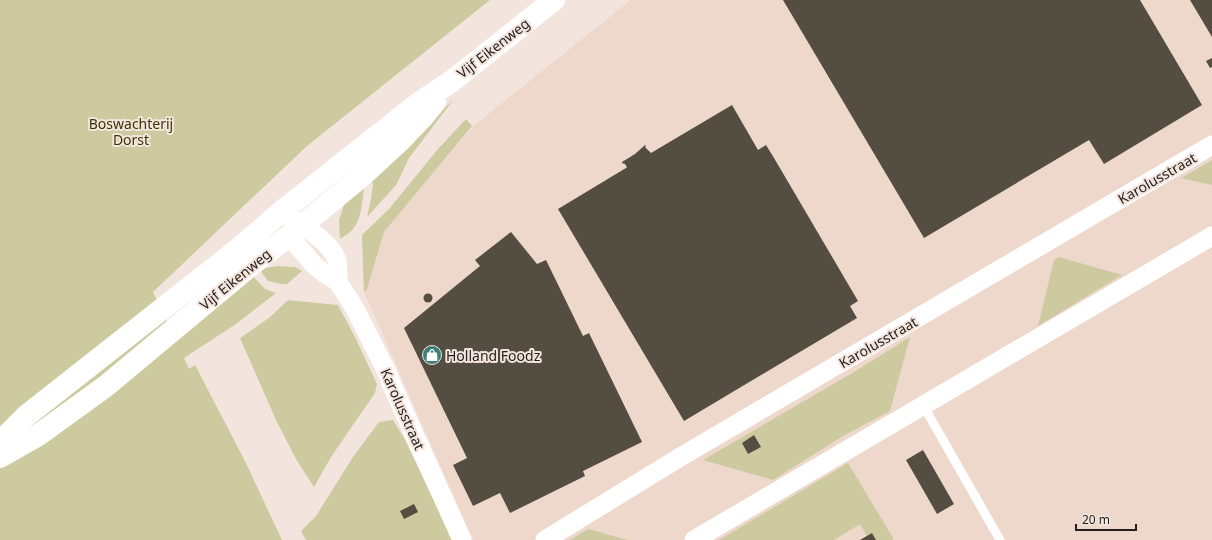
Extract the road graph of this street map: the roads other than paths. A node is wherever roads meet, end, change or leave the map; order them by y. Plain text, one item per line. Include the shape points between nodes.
1 (554, 0) edge
2 (452, 81) junction
3 (1212, 145) edge
4 (281, 212) junction
5 (296, 230) junction
6 (1212, 236) edge
7 (923, 405) junction
8 (0, 442) edge
9 (0, 457) edge
10 (462, 540) edge
11 (544, 540) edge
12 (694, 540) edge
13 (1000, 540) edge

1 - 2 main road, Vijf Eikenweg
2 - 4 main road, Vijf Eikenweg via 413,108
2 - 5 main road, Vijf Eikenweg via 400,141
3 - 11 street, Karolusstraat via 682,456
4 - 5 street, Karolusstraat
4 - 8 main road, Vijf Eikenweg via 237,250 26,416
5 - 9 main road, Vijf Eikenweg via 106,386 37,436
5 - 10 street, Karolusstraat via 314,265 338,282 354,307 388,374
6 - 7 street
7 - 12 street
7 - 13 lane

